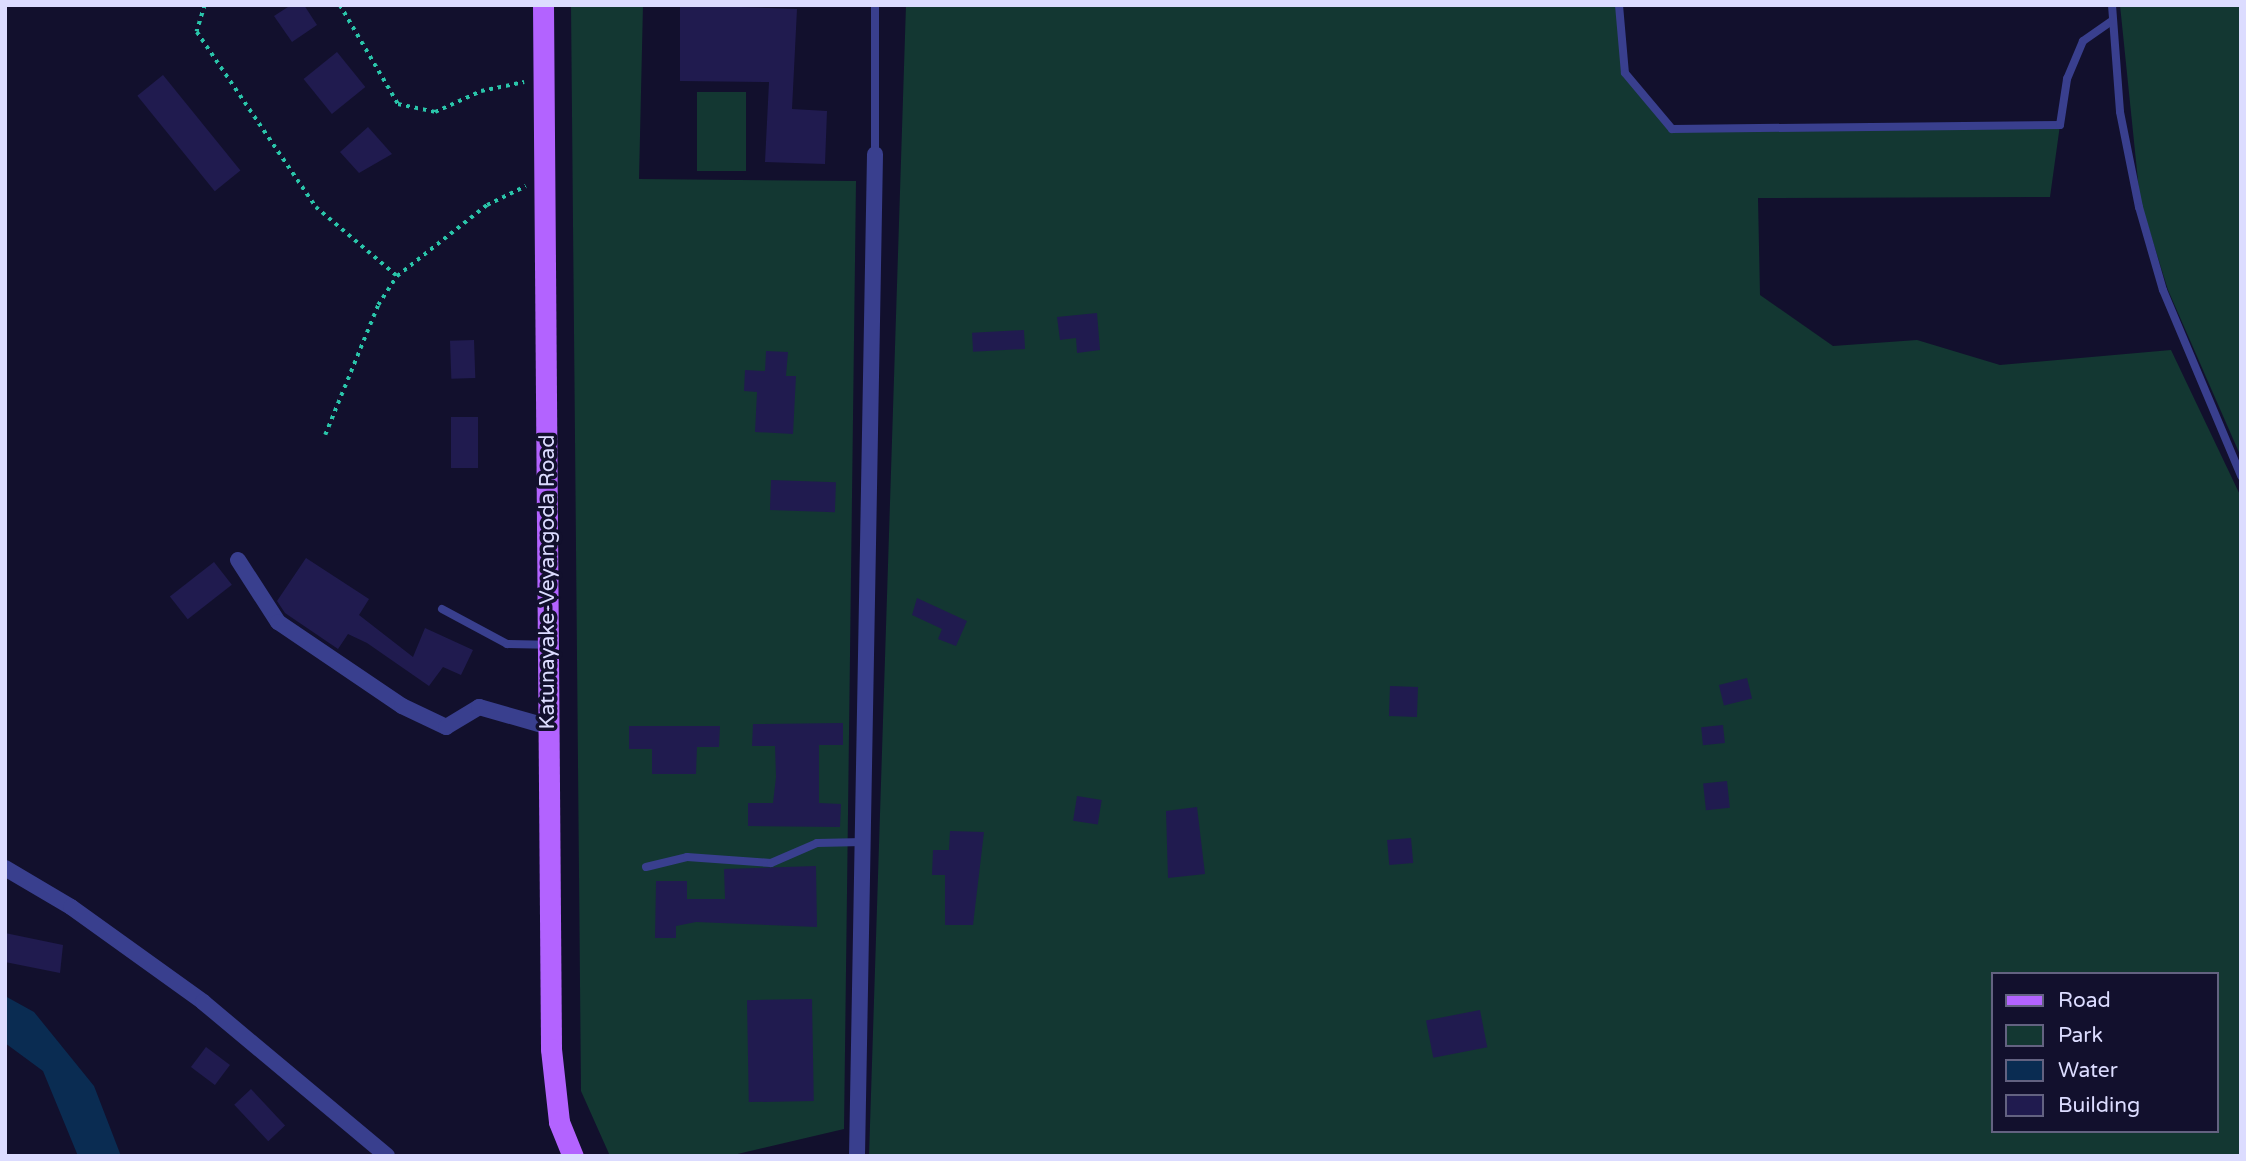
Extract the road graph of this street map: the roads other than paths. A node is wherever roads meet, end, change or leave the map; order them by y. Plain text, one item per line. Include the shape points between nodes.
1 (543, 5) edge
2 (875, 5) edge
3 (1619, 5) edge
4 (2112, 5) edge
5 (2112, 21) junction
6 (875, 154) joint
7 (2241, 476) edge
8 (238, 560) dead end
9 (442, 608) dead end
10 (548, 645) junction
11 (549, 727) junction
12 (863, 842) junction
13 (646, 867) dead end
14 (5, 868) edge
15 (387, 1156) edge
16 (573, 1156) edge
17 (857, 1156) edge

1 - 10 main road, Katunayake-Veyangoda Road
2 - 6 lane
3 - 5 lane via 1625,73 1672,129 2060,125 2067,79 2083,41
4 - 5 lane
5 - 7 lane via 2120,112 2139,207 2164,289
6 - 12 street
8 - 11 street via 278,622 402,706 446,727 479,707
9 - 10 lane via 507,644
10 - 11 main road, Katunayake-Veyangoda Road
11 - 16 main road, Katunayake-Veyangoda Road via 551,1049 559,1122
12 - 13 lane via 817,843 771,863 687,857
12 - 17 street
14 - 15 street via 72,907 203,1002

